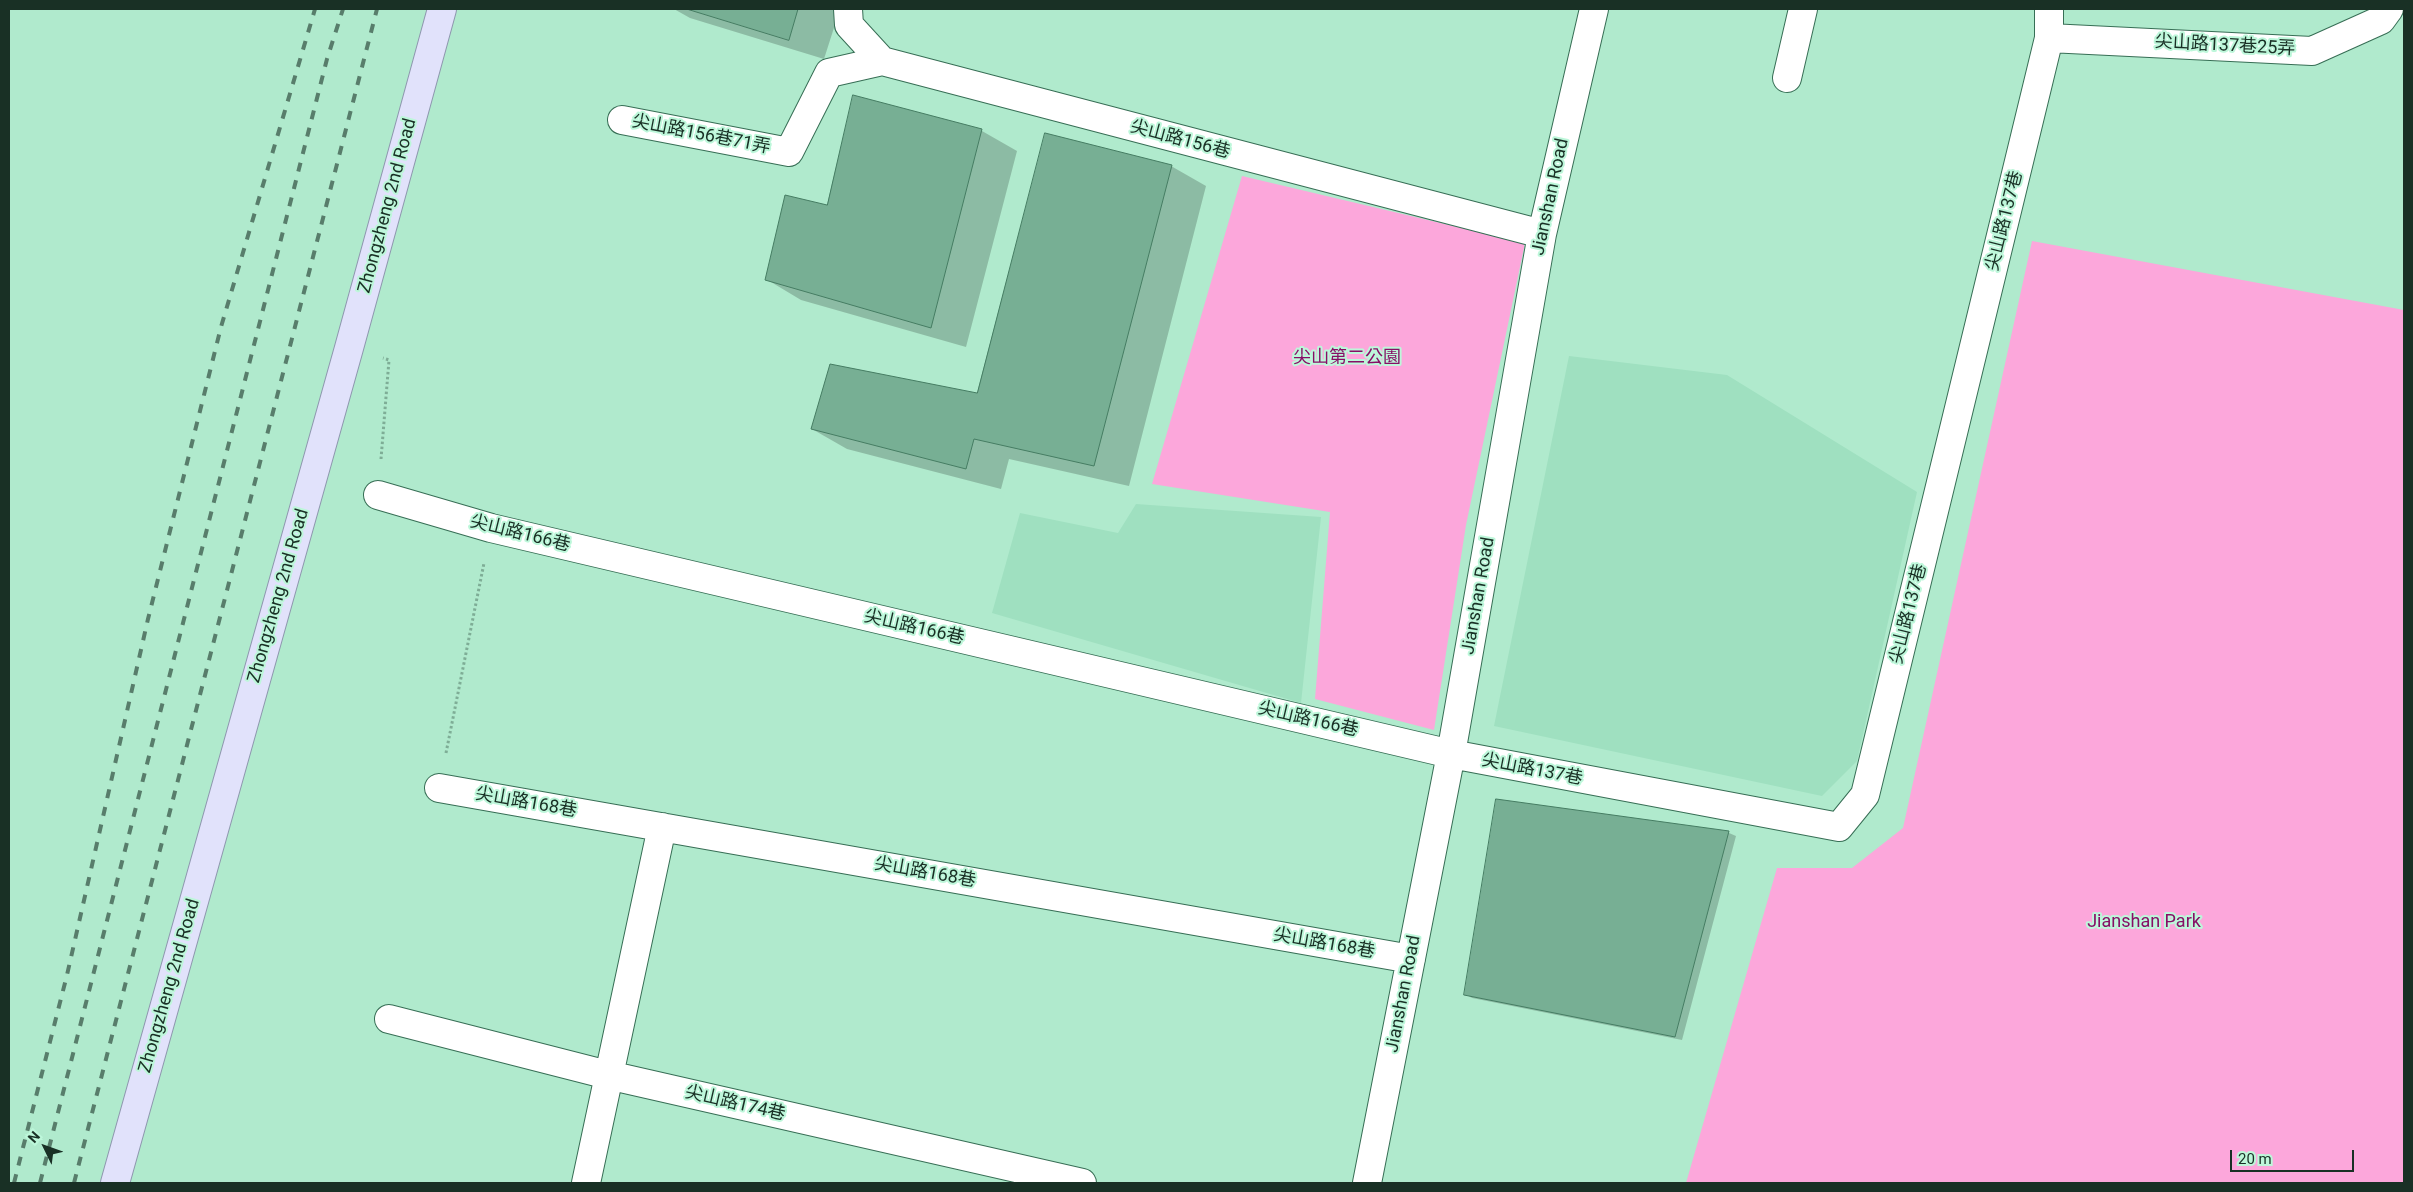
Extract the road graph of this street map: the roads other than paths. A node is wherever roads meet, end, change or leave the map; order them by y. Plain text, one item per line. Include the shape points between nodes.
1 (442, 9) edge
2 (848, 9) edge
3 (1594, 9) edge
4 (1803, 9) edge
5 (2049, 9) edge
6 (2389, 9) edge
7 (2049, 38) junction
8 (882, 61) junction
9 (1787, 78) dead end
10 (622, 120) dead end
11 (1542, 234) junction
12 (378, 495) road end
13 (1451, 754) junction
14 (439, 788) road end
15 (662, 827) junction
16 (1411, 959) junction
17 (389, 1019) dead end
18 (608, 1075) junction
19 (115, 1183) edge
20 (586, 1183) edge
21 (1082, 1183) edge
22 (1367, 1183) edge

1 - 19 main road, Zhongzheng 2nd Road
2 - 8 street via 849,25
3 - 11 street, Jianshan Road
4 - 9 street
5 - 7 street, 尖山路137巷
6 - 7 street, 尖山路137巷25弄 via 2381,20 2312,51
7 - 13 street, 尖山路137巷 via 1865,795 1839,828
8 - 10 street, 尖山路156巷71弄 via 830,73 789,152
8 - 11 street, 尖山路156巷
11 - 13 street, Jianshan Road
12 - 13 street, 尖山路166巷 via 491,528
13 - 16 street, Jianshan Road
14 - 15 street, 尖山路168巷
15 - 16 street, 尖山路168巷
15 - 18 street
16 - 22 street, Jianshan Road
17 - 18 street, 尖山路174巷
18 - 20 street
18 - 21 street, 尖山路174巷

